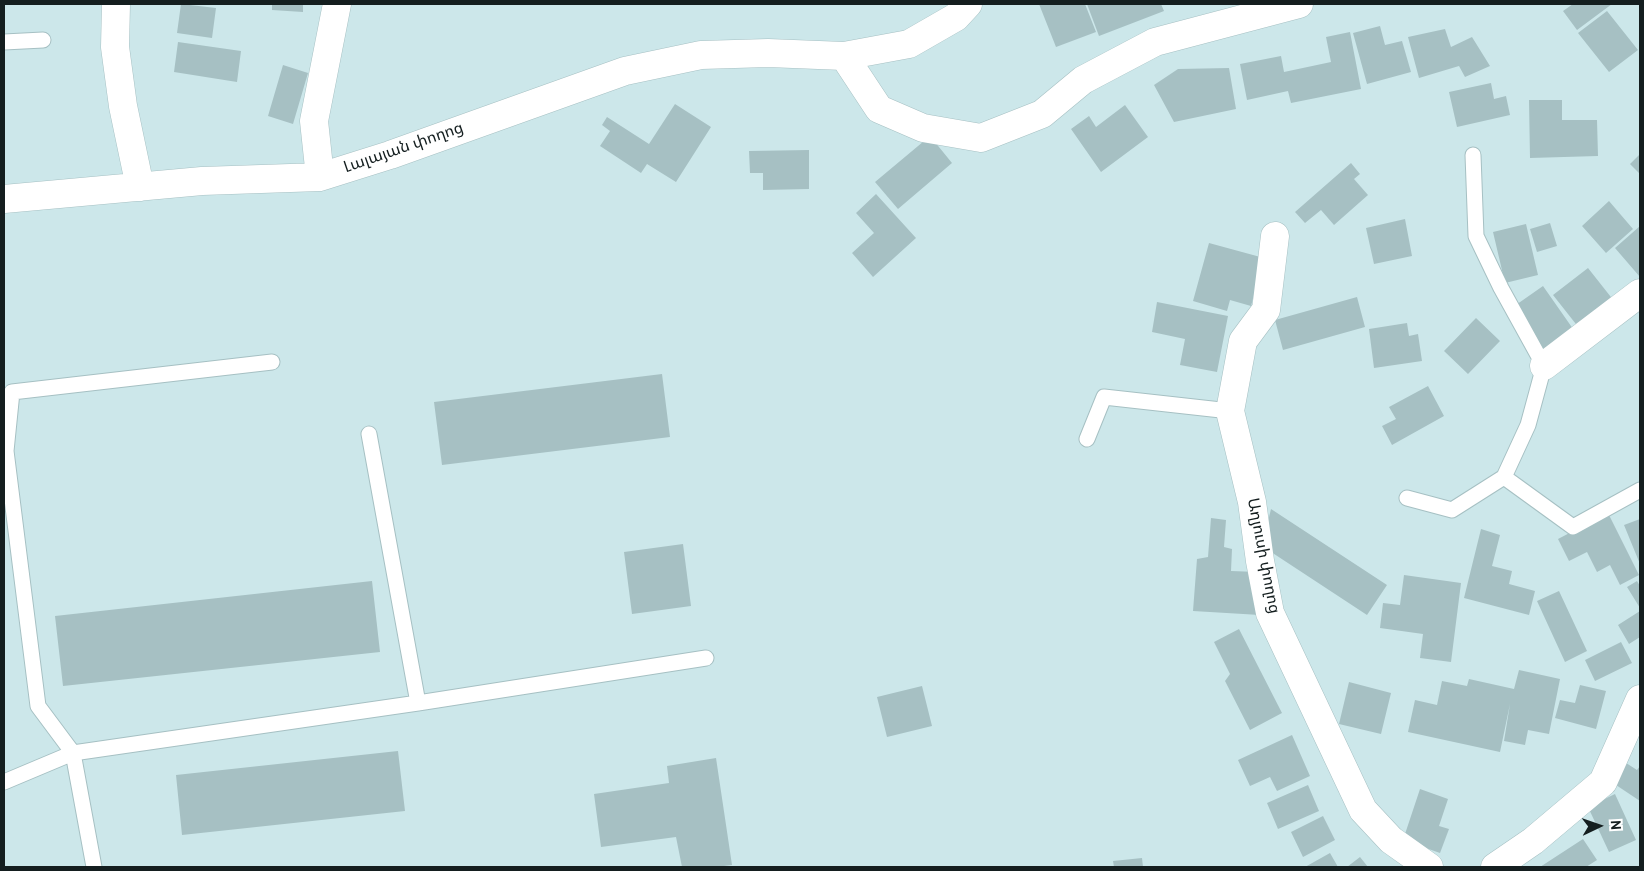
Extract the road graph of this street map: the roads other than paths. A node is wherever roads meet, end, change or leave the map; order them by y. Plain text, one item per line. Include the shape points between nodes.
1 (116, 4) edge
2 (337, 4) edge
3 (968, 4) edge
4 (1299, 4) edge
5 (43, 40) dead end
6 (4, 42) edge
7 (844, 56) junction
8 (1472, 155) dead end
9 (320, 176) junction
10 (140, 187) junction
11 (4, 199) edge
12 (1274, 236) dead end
13 (1640, 293) edge
14 (272, 362) dead end
15 (1544, 366) junction
16 (1230, 411) junction
17 (369, 434) dead end
18 (1087, 439) dead end
19 (1504, 477) junction
20 (1640, 490) edge
21 (1407, 498) dead end
22 (706, 658) dead end
23 (1640, 699) edge
24 (418, 703) junction
25 (73, 753) junction
26 (4, 782) edge
27 (94, 867) edge
28 (1429, 867) edge
29 (1494, 867) edge

1 - 10 street via 115,47
2 - 9 street via 314,121
3 - 7 street, Լալայան փողոց via 956,17 909,44
4 - 7 street via 1155,42 1083,80 1042,114 981,138 923,128 879,109
5 - 6 lane
7 - 9 street, Լալայան փողոց via 768,53 701,56 625,71 399,152
8 - 15 lane via 1476,236
9 - 10 street, Լալայան փողոց
10 - 11 street, Լալայան փողոց
12 - 16 street, Աղյուսի փողոց via 1266,310 1243,341
13 - 15 street
14 - 25 lane via 12,392 6,451 38,706
15 - 19 lane via 1528,425
16 - 18 lane via 1104,397
16 - 28 street, Աղյուսի փողոց via 1252,502 1270,613 1363,810 1391,840
17 - 24 lane
19 - 20 lane via 1573,527
19 - 21 lane via 1452,510
22 - 24 lane
23 - 29 street via 1603,782 1533,841
24 - 25 lane
25 - 26 lane
25 - 27 lane

